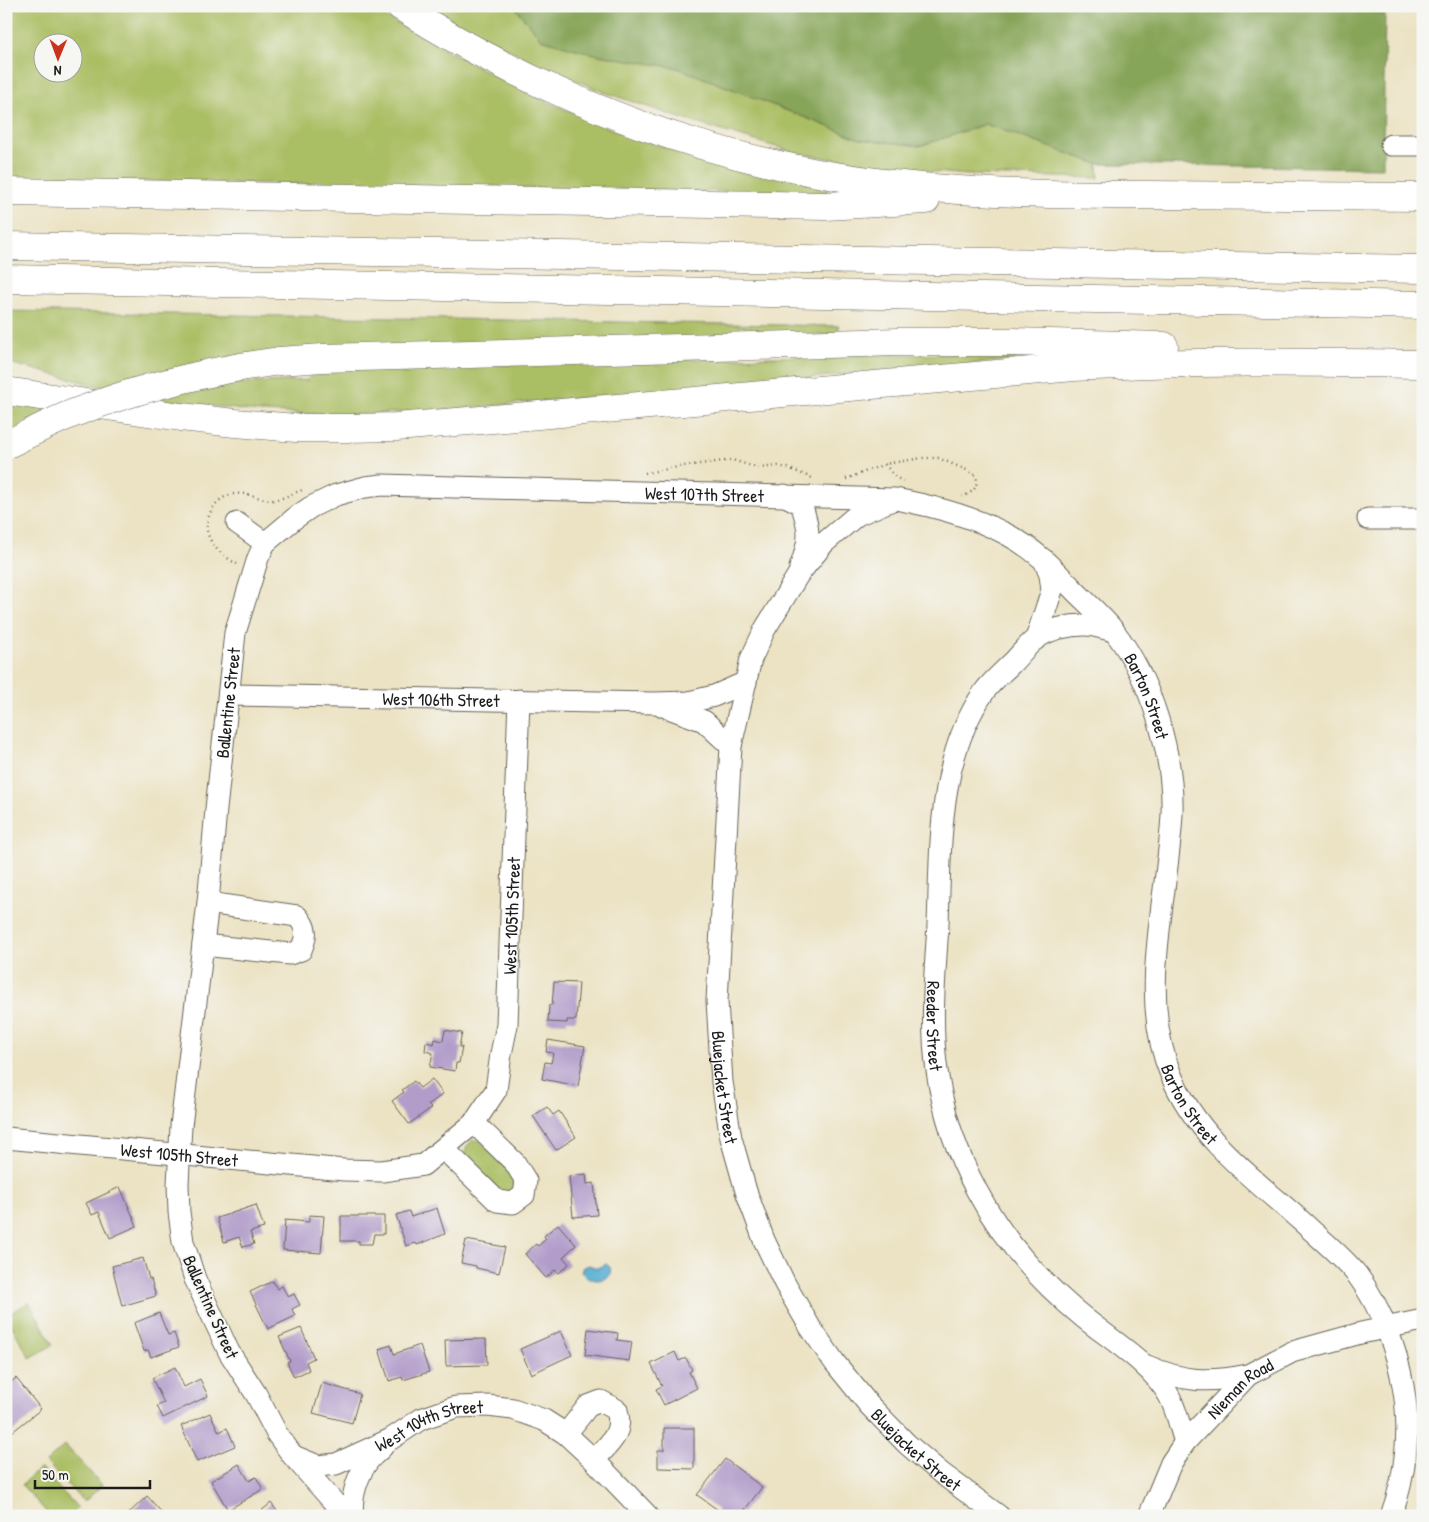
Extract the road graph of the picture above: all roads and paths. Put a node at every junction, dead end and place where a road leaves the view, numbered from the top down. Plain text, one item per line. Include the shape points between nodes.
1 (400, 6) edge
2 (1423, 145) edge
3 (1391, 146) dead end
4 (6, 192) edge
5 (1030, 194) junction
6 (1423, 197) edge
7 (6, 246) edge
8 (1423, 270) edge
9 (6, 279) edge
10 (1423, 305) edge
11 (1339, 363) junction
12 (1423, 364) edge
13 (6, 372) edge
14 (6, 391) edge
15 (123, 407) junction
16 (6, 445) edge
17 (899, 490) junction
18 (784, 495) junction
19 (959, 496) dead end
20 (1368, 518) dead end
21 (1423, 519) edge
22 (237, 523) dead end
23 (265, 543) junction
24 (1042, 556) junction
25 (798, 575) junction
26 (1114, 631) junction
27 (1036, 638) junction
28 (746, 682) junction
29 (229, 694) junction
30 (519, 700) junction
31 (654, 703) junction
32 (731, 746) junction
33 (208, 903) junction
34 (203, 945) junction
35 (474, 1123) junction
36 (6, 1138) edge
37 (444, 1149) junction
38 (179, 1153) junction
39 (1423, 1320) edge
40 (1386, 1328) junction
41 (1144, 1365) junction
42 (1248, 1375) junction
43 (566, 1434) junction
44 (391, 1439) junction
45 (1184, 1442) junction
46 (293, 1456) junction
47 (594, 1460) junction
48 (346, 1516) edge
49 (353, 1516) edge
50 (648, 1516) edge
51 (999, 1516) edge
52 (1149, 1516) edge
53 (1391, 1516) edge

1 - 5 highway via 493,60 605,112 675,137 742,156 840,176 935,189
2 - 3 street
4 - 5 highway via 826,206
5 - 6 highway
7 - 8 highway
9 - 10 highway
11 - 12 highway
11 - 15 highway via 1155,363 1074,367 386,427 296,428 190,418
11 - 16 highway, bridge via 1284,349 1013,342 899,342 323,358 240,367 184,378 81,410
13 - 15 highway
14 - 15 highway
17 - 18 street, West 107th Street
17 - 19 path via 895,477 885,464 938,458 976,476 975,488
17 - 24 street, West 107th Street via 977,520
17 - 25 street, Bluejacket Street via 857,515 824,543
18 - 23 street, West 107th Street via 382,485 336,495 294,518
18 - 25 street, Bluejacket Street via 801,504 808,524 807,548
20 - 21 street
22 - 23 street
23 - 29 street, Ballentine Street via 235,633
24 - 26 street, West 107th Street
24 - 27 street, Reeder Street via 1052,590
25 - 28 street, Bluejacket Street via 765,629 751,659
26 - 27 street, Reeder Street via 1086,625 1050,630
26 - 40 street, Barton Street via 1141,675 1153,703 1171,780 1171,822 1155,974 1155,1010 1160,1044 1171,1076 1186,1105 1221,1150 1318,1236 1358,1277
27 - 41 street, Reeder Street via 985,690 968,719 946,788 934,1003 937,1072 957,1147 976,1190 998,1226 1022,1259 1059,1297
28 - 31 street, West 106th Street via 714,696 689,702
28 - 32 street, Bluejacket Street
29 - 30 street, West 106th Street
29 - 33 street, Ballentine Street
30 - 31 street, West 106th Street
30 - 35 street, West 105th Street via 507,1025 496,1090
31 - 32 street, West 106th Street via 704,721
32 - 51 street, Bluejacket Street via 718,1034 722,1082 746,1191 764,1240 786,1284 835,1363 907,1444
33 - 34 street, Ballentine Street
33 - 34 street via 297,916 304,924 306,937 301,950 290,954
34 - 38 street, Ballentine Street
35 - 37 street, West 105th Street
35 - 37 street via 515,1163 526,1181 524,1195 513,1203 497,1201
36 - 38 street, West 105th Street
37 - 38 street, West 105th Street via 423,1165 382,1172
38 - 46 street, Ballentine Street via 178,1212 183,1242 196,1279 229,1352
39 - 40 street
40 - 42 street, Nieman Road via 1292,1352
40 - 53 street, Barton Street via 1400,1369 1406,1402 1407,1440 1402,1476
41 - 42 street, Reeder Street via 1170,1376 1191,1380 1226,1380
41 - 45 street, Reeder Street via 1169,1395
42 - 45 street, Nieman Road
43 - 44 street, West 104th Street via 544,1420 512,1409 488,1406 456,1407 421,1419
43 - 47 street, West 104th Street
43 - 47 street via 588,1406 601,1401 617,1410 620,1419 618,1432
44 - 46 street, West 104th Street via 336,1464 318,1466
44 - 49 street via 368,1461 357,1484
45 - 52 street, Nieman Road via 1171,1463
46 - 48 street, Ballentine Street
47 - 50 street, West 104th Street

